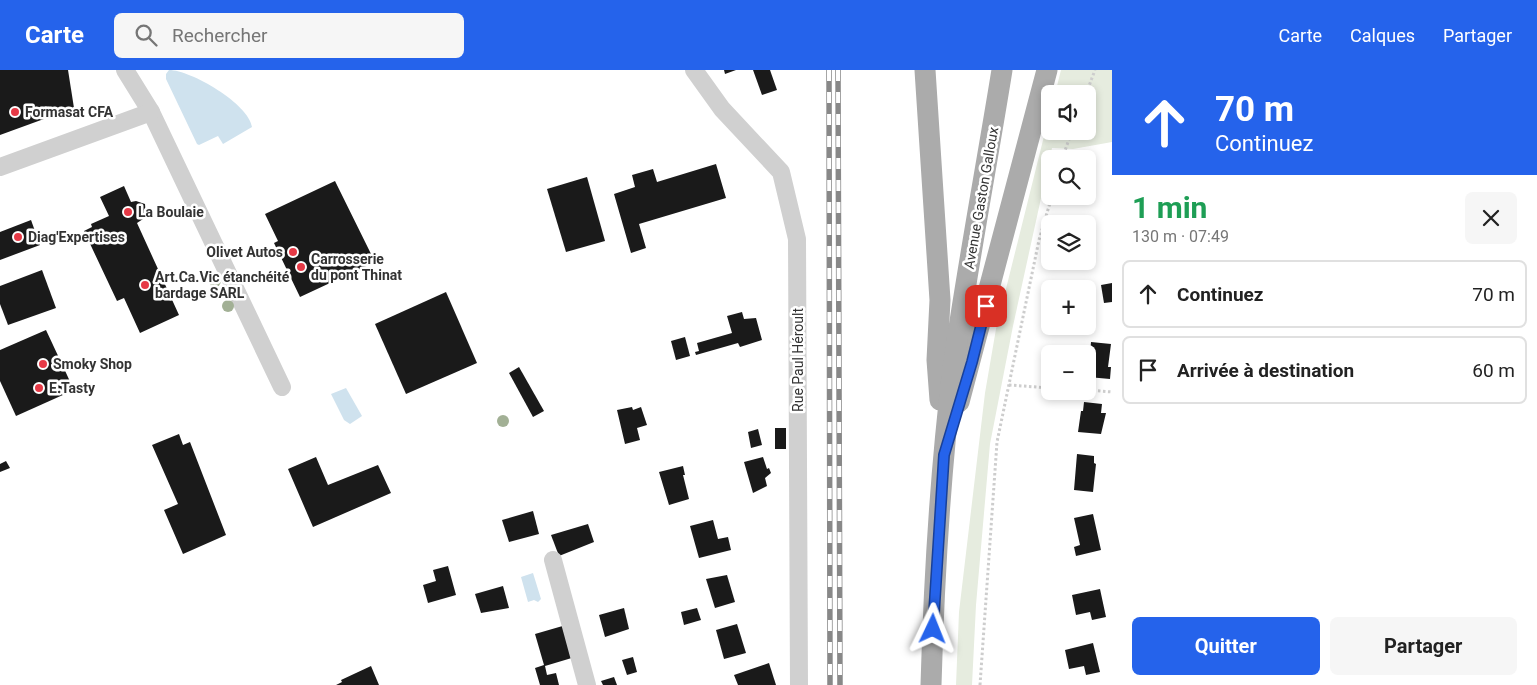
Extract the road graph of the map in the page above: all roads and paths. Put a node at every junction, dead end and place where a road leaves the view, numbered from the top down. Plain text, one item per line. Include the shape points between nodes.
1 (125, 70) edge
2 (694, 70) edge
3 (925, 70) edge
4 (1002, 70) edge
5 (1047, 70) edge
6 (1095, 70) edge
7 (1089, 85) edge
8 (151, 112) junction
9 (0, 167) edge
10 (1050, 205) edge
11 (1009, 385) junction
12 (282, 387) dead end
13 (1041, 387) edge
14 (1096, 391) edge
15 (1112, 392) edge
16 (944, 455) junction
17 (587, 685) edge
18 (596, 685) edge
19 (799, 685) edge
20 (931, 685) edge
21 (980, 685) edge

1 - 8 street
2 - 19 street, Rue Paul Héroult via 722,109 781,172 797,239
3 - 16 main road via 940,300 938,360
4 - 16 main road, Avenue Gaston Galloux via 955,358
5 - 16 main road via 972,362
6 - 7 path
8 - 9 street
8 - 12 street
10 - 11 path
11 - 13 path
11 - 21 path via 997,442
14 - 15 path
16 - 20 main road, Avenue Gaston Galloux via 937,533
17 - 18 street via 559,563

